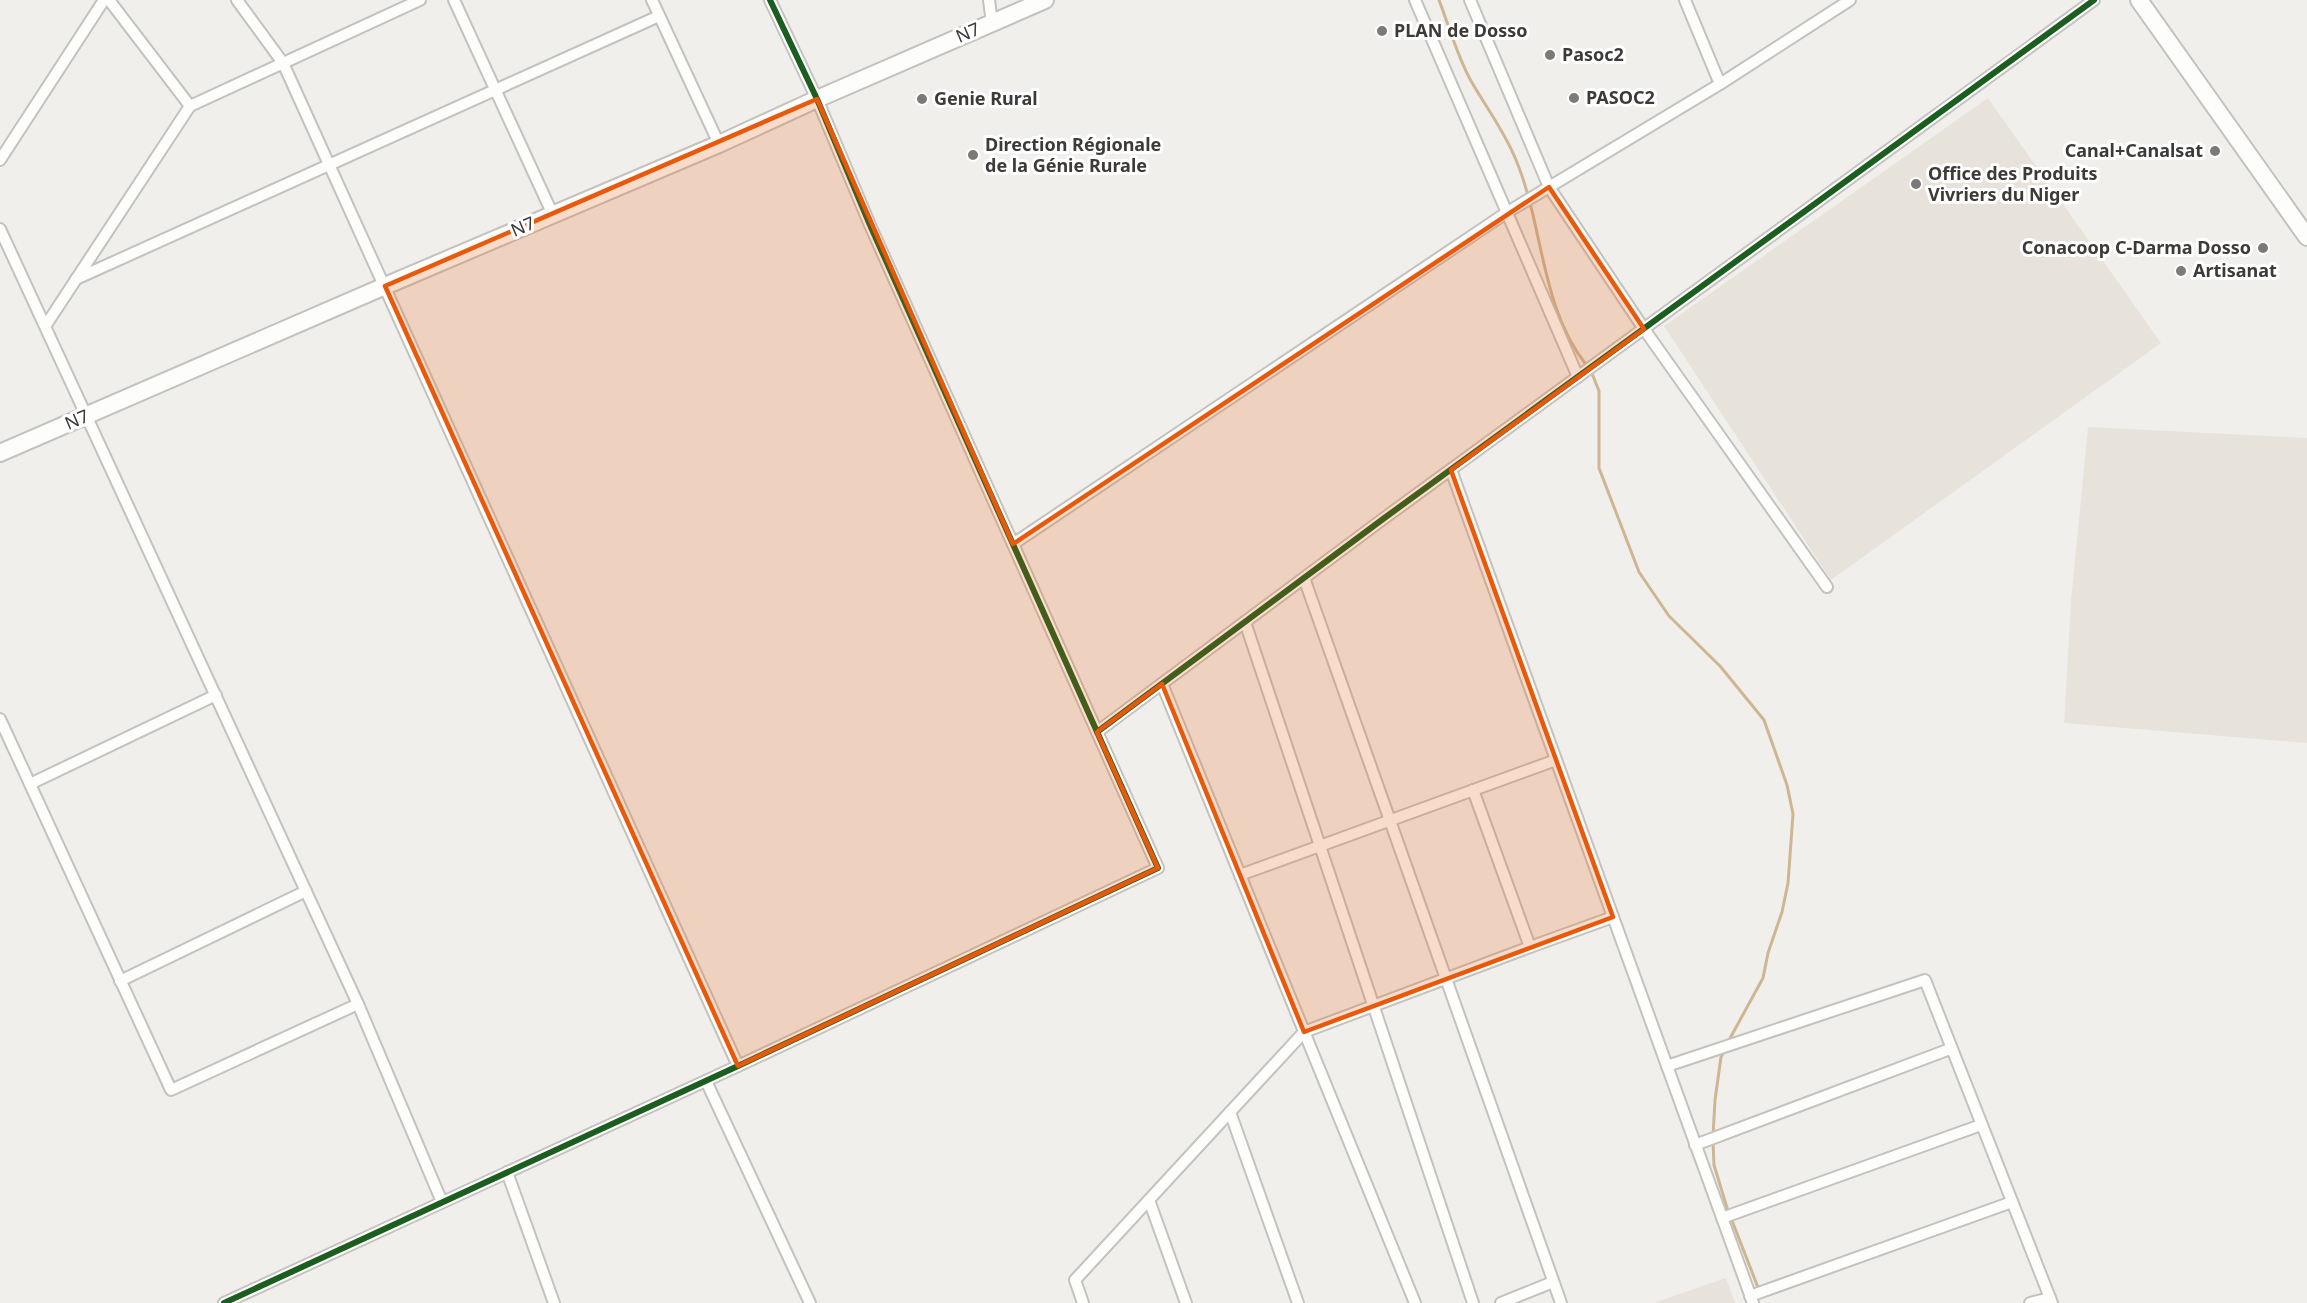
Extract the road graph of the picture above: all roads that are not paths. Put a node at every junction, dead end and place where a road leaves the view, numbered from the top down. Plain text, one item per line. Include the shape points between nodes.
1 (104, 0) edge
2 (109, 0) edge
3 (237, 0) edge
4 (420, 0) edge
5 (454, 0) edge
6 (652, 0) edge
7 (770, 0) edge
8 (989, 0) edge
9 (1045, 0) edge
10 (1415, 0) edge
11 (1470, 0) edge
12 (1685, 0) edge
13 (1850, 0) edge
14 (2094, 0) edge
15 (2139, 0) edge
16 (1838, 3) edge
17 (659, 16) junction
18 (992, 23) junction
19 (283, 63) junction
20 (1720, 84) junction
21 (496, 90) junction
22 (817, 99) junction
23 (190, 106) junction
24 (719, 144) junction
25 (0, 160) edge
26 (330, 165) junction
27 (1549, 187) junction
28 (1506, 213) junction
29 (553, 215) junction
30 (0, 229) edge
31 (2307, 237) edge
32 (76, 279) junction
33 (385, 286) junction
34 (46, 325) junction
35 (1644, 329) junction
36 (1578, 377) junction
37 (88, 416) junction
38 (0, 453) edge
39 (1451, 470) junction
40 (1013, 544) junction
41 (1304, 578) junction
42 (1827, 587) dead end
43 (1245, 622) junction
44 (1162, 684) junction
45 (216, 695) junction
46 (0, 719) edge
47 (1097, 732) junction
48 (1556, 760) junction
49 (30, 784) junction
50 (1473, 790) junction
51 (1390, 820) junction
52 (1320, 846) junction
53 (1239, 875) junction
54 (306, 891) junction
55 (1613, 917) junction
56 (1530, 946) junction
57 (1446, 978) junction
58 (120, 981) junction
59 (358, 1004) junction
60 (1373, 1006) junction
61 (1304, 1032) junction
62 (1950, 1049) junction
63 (738, 1066) junction
64 (1667, 1066) junction
65 (706, 1081) junction
66 (1230, 1112) junction
67 (1981, 1125) junction
68 (1695, 1145) junction
69 (507, 1172) junction
70 (1149, 1200) junction
71 (442, 1202) junction
72 (2012, 1202) junction
73 (1722, 1218) junction
74 (1553, 1282) junction
75 (1752, 1299) edge
76 (2051, 1300) edge
77 (224, 1303) edge
78 (554, 1303) edge
79 (810, 1303) edge
80 (1083, 1303) edge
81 (1186, 1303) edge
82 (1298, 1303) edge
83 (1415, 1303) edge
84 (1473, 1303) edge
85 (1501, 1303) edge
86 (1561, 1303) edge
87 (2030, 1303) edge

1 - 25 street
2 - 23 street
3 - 19 street
4 - 19 street
5 - 21 street
6 - 17 street
7 - 22 street
8 - 18 street
9 - 18 main road, N7
10 - 28 street
11 - 27 street
12 - 20 street
13 - 16 street
14 - 35 street
15 - 31 main road
16 - 20 street
17 - 21 street
17 - 24 street
18 - 22 main road, N7
19 - 23 street
19 - 26 street
20 - 27 street
21 - 26 street
21 - 29 street
22 - 24 main road, N7
22 - 40 street
23 - 32 street
24 - 29 main road, N7
26 - 32 street
26 - 33 street
27 - 28 street
27 - 35 street
28 - 36 street
28 - 40 street
29 - 33 main road, N7
30 - 34 street
32 - 34 street
33 - 37 main road, N7
33 - 63 street
34 - 37 street
35 - 36 street
35 - 42 street
36 - 39 street
37 - 38 main road, N7
37 - 45 street
39 - 41 street
39 - 48 street
40 - 47 street
41 - 43 street
41 - 51 street
43 - 44 street
43 - 52 street
44 - 47 street
44 - 53 street
45 - 49 street
45 - 54 street
46 - 49 street
47 - 63 street via 1158,868
48 - 50 street
48 - 55 street
49 - 58 street
50 - 51 street
50 - 56 street
51 - 52 street
51 - 57 street
52 - 53 street
52 - 60 street
53 - 61 street
54 - 58 street
54 - 59 street
55 - 56 street
55 - 64 street
56 - 57 street
57 - 60 street
57 - 74 street
58 - 59 street via 171,1090
59 - 71 street
60 - 61 street
60 - 84 street
61 - 66 street
61 - 83 street
62 - 64 street via 1924,980
62 - 67 street
62 - 68 street
63 - 65 street
64 - 68 street
65 - 69 street
65 - 79 street
66 - 70 street
66 - 82 street
67 - 72 street
67 - 73 street
68 - 73 street
69 - 71 street
69 - 78 street
70 - 80 street via 1075,1280
70 - 81 street
71 - 77 street
72 - 75 street
72 - 76 street
73 - 75 street
74 - 85 street
74 - 86 street
76 - 87 street

